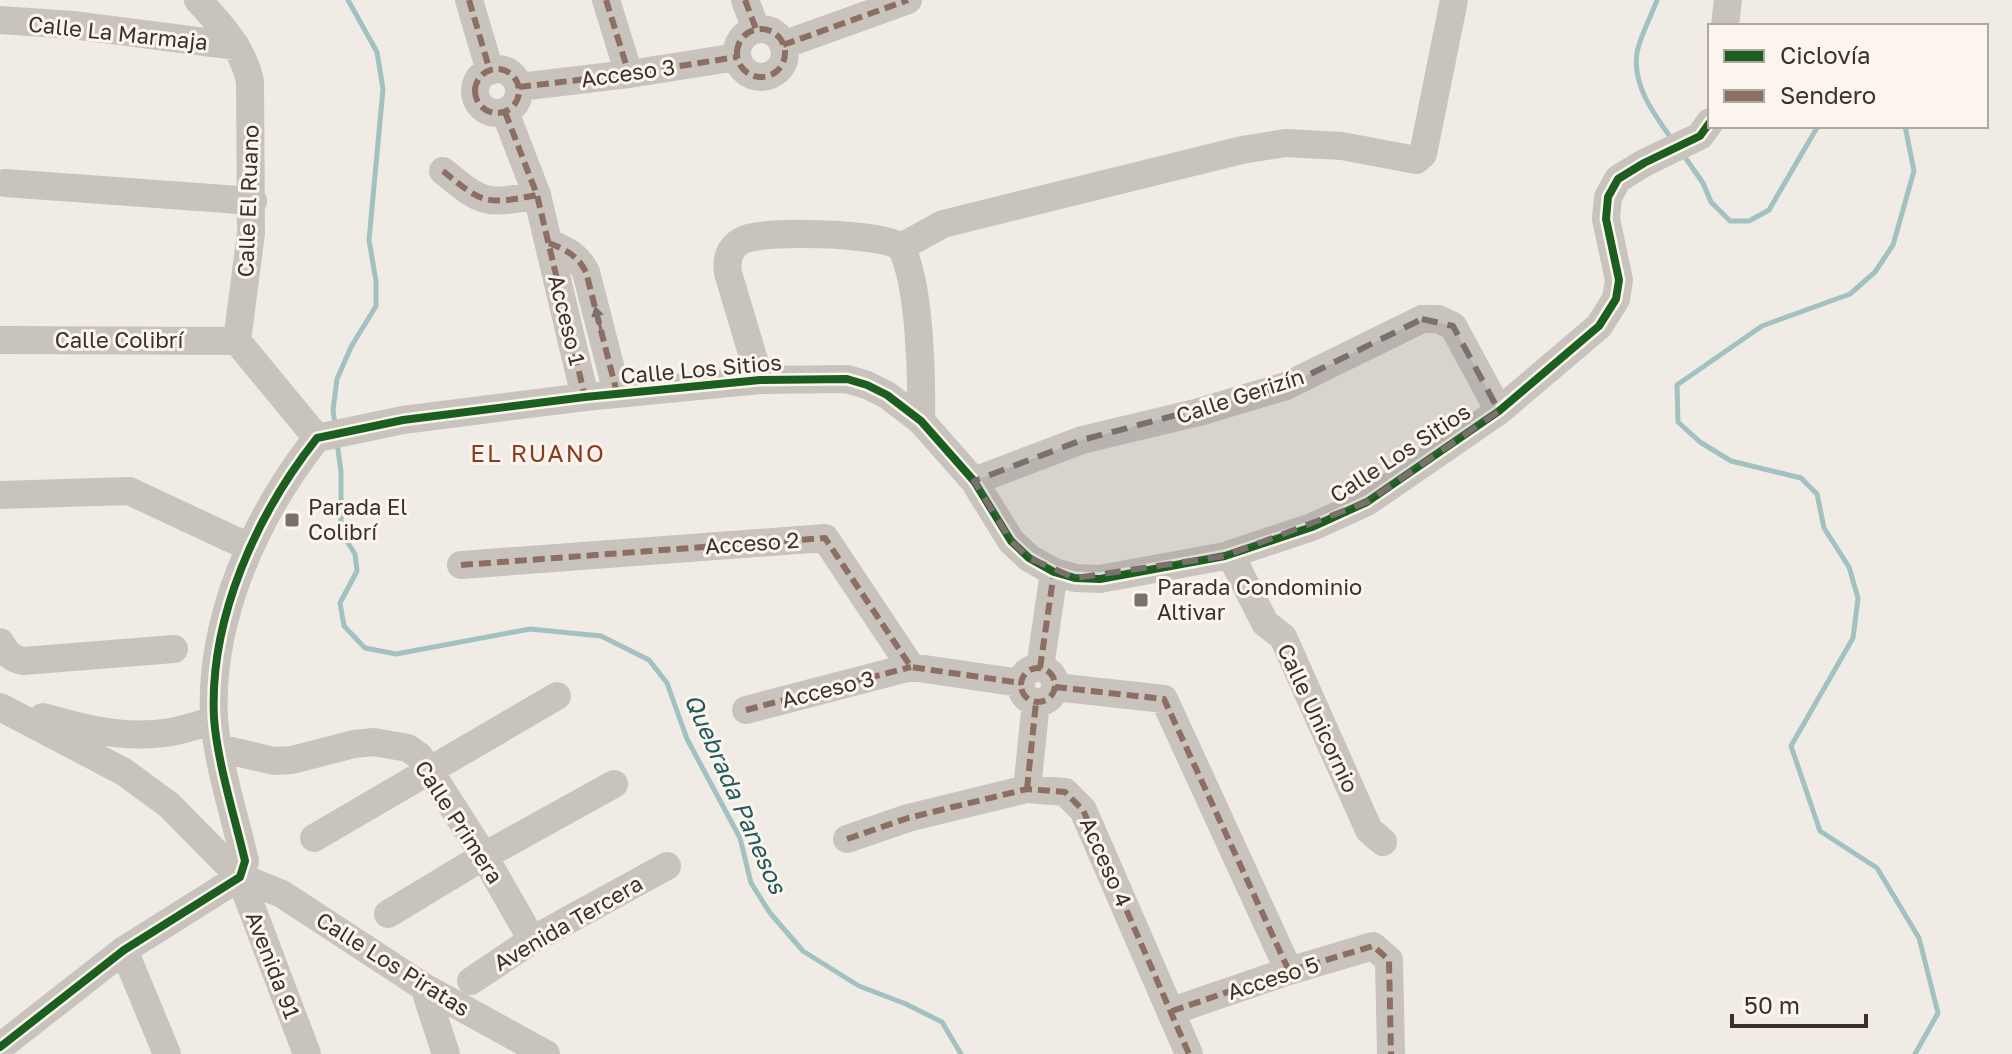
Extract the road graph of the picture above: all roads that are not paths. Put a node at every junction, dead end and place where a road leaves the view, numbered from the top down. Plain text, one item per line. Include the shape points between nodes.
1 (198, 0) edge
2 (469, 0) edge
3 (606, 0) edge
4 (745, 0) edge
5 (1454, 0) edge
6 (1728, 0) edge
7 (892, 2) edge
8 (0, 20) edge
9 (1725, 24) edge
10 (756, 29) junction
11 (783, 45) junction
12 (236, 46) junction
13 (737, 57) junction
14 (490, 71) junction
15 (629, 74) junction
16 (512, 100) junction
17 (1705, 129) edge
18 (443, 171) dead end
19 (5, 183) dead end
20 (537, 195) junction
21 (253, 201) junction
22 (549, 243) junction
23 (901, 247) junction
24 (0, 340) edge
25 (237, 341) junction
26 (760, 380) junction
27 (617, 393) junction
28 (585, 397) junction
29 (1499, 411) junction
30 (921, 421) junction
31 (317, 438) junction
32 (974, 481) junction
33 (0, 495) edge
34 (249, 547) junction
35 (1230, 554) junction
36 (461, 565) dead end
37 (1054, 572) junction
38 (174, 649) dead end
39 (8, 651) edge
40 (911, 667) junction
41 (1038, 685) junction
42 (557, 696) dead end
43 (0, 706) edge
44 (746, 710) dead end
45 (217, 734) junction
46 (429, 770) junction
47 (614, 784) dead end
48 (1027, 789) junction
49 (314, 838) dead end
50 (847, 839) dead end
51 (1383, 842) dead end
52 (484, 856) junction
53 (667, 866) dead end
54 (240, 877) junction
55 (388, 914) dead end
56 (532, 940) junction
57 (124, 950) junction
58 (1289, 971) junction
59 (471, 981) dead end
60 (424, 987) junction
61 (1172, 1011) junction
62 (17, 1044) edge
63 (167, 1054) edge
64 (307, 1054) edge
65 (446, 1054) edge
66 (546, 1054) edge
67 (1189, 1054) edge
68 (1391, 1054) edge

1 - 12 street, Calle El Ruano
2 - 14 street
3 - 15 street
4 - 10 street
5 - 23 street via 1423,154 1416,160 1342,146 1285,143 1242,150 943,224
6 - 9 street
7 - 11 street
8 - 12 street, Calle La Marmaja
10 - 11 street via 775,34
10 - 13 street via 743,37
11 - 13 street via 780,68 767,76 751,75
12 - 21 street, Calle El Ruano via 250,81
13 - 15 street, Acceso 3
14 - 16 street via 511,74
14 - 16 street via 478,81 476,96 484,109 490,112
15 - 16 street, Acceso 3
16 - 20 street, Acceso 1
17 - 29 street, Calle Los Sitios via 1618,179 1608,197 1606,219 1619,280 1616,299 1599,326
18 - 20 street via 470,193 493,202
19 - 21 street
20 - 22 street, Acceso 1
21 - 25 street, Calle El Ruano
27 -> 22 street, Acceso 1 via 586,272 580,261
22 - 28 street, Acceso 1
23 - 26 street via 880,239 840,236 763,234 738,242 726,263
23 - 30 street via 911,278
24 - 25 street, Calle Colibrí
25 - 31 street
26 - 27 street, Calle Los Sitios
26 - 30 street, Calle Los Sitios via 847,379 887,395
27 - 28 street, Calle Los Sitios
28 - 31 street, Calle Los Sitios via 403,420
29 - 32 street, Calle Gerizín via 1453,326 1422,319 1286,386 1082,440
29 - 35 street, Calle Los Sitios via 1367,502
30 - 32 street, Calle Los Sitios
31 - 34 street via 276,495
32 - 37 street, Calle Los Sitios via 1011,541
33 - 34 street via 129,491
34 - 45 street via 215,673
35 - 37 street, Calle Los Sitios via 1100,579
35 - 51 street, Calle Unicornio via 1265,623 1283,637 1369,830
36 - 40 street, Acceso 2 via 825,538
37 - 41 street
38 - 39 street
40 - 41 street
40 - 44 street, Acceso 3
41 - 48 street
41 - 58 street via 1164,699
42 - 46 street
43 - 45 street via 96,731
43 - 54 street via 124,772 169,805
45 - 46 street, Calle Primera via 274,761 354,744 391,743 408,748
45 - 54 street via 245,861
46 - 49 street
46 - 52 street, Calle Primera
47 - 52 street
48 - 50 street, Acceso 4
48 - 61 street, Acceso 4 via 1065,792 1083,810
52 - 55 street
52 - 56 street, Calle Primera
53 - 56 street, Avenida Tercera
54 - 57 street
54 - 60 street, Calle Los Piratas via 282,894
54 - 64 street, Avenida 91
56 - 59 street, Avenida Tercera
57 - 62 street
57 - 63 street
58 - 61 street, Acceso 5
58 - 68 street, Acceso 5 via 1373,946 1389,960
60 - 65 street
60 - 66 street, Calle Los Piratas
61 - 67 street, Acceso 4

